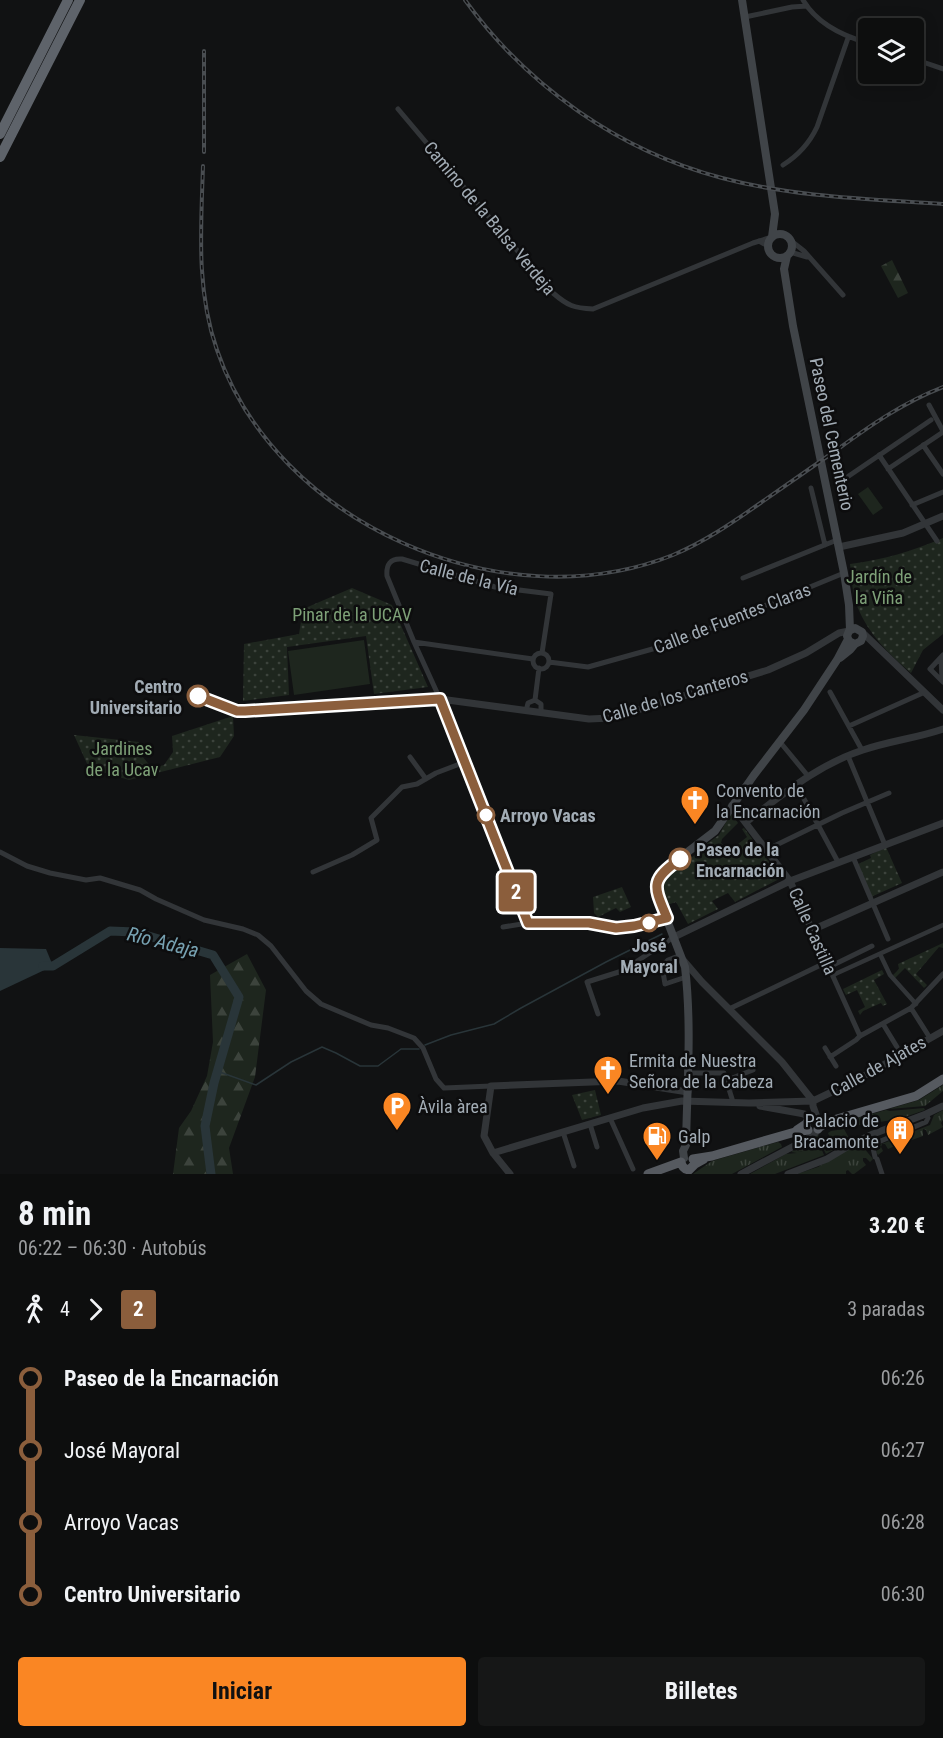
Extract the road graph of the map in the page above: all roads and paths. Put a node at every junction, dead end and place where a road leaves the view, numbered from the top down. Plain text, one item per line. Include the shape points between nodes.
1 (68, 0) edge
2 (80, 0) edge
3 (742, 0) edge
4 (805, 3) edge
5 (745, 16) junction
6 (848, 38) junction
7 (858, 40) edge
8 (924, 62) edge
9 (943, 69) edge
10 (398, 109) dead end
11 (0, 134) edge
12 (0, 157) edge
13 (783, 165) dead end
14 (775, 214) junction
15 (788, 238) junction
16 (768, 240) junction
17 (788, 254) junction
18 (809, 257) junction
19 (777, 258) junction
20 (784, 269) junction
21 (843, 295) dead end
22 (929, 405) dead end
23 (931, 420) dead end
24 (943, 431) edge
25 (924, 445) junction
26 (879, 455) junction
27 (888, 469) junction
28 (943, 474) edge
29 (837, 483) dead end
30 (811, 488) dead end
31 (943, 492) edge
32 (912, 505) junction
33 (943, 516) edge
34 (925, 524) junction
35 (937, 541) dead end
36 (838, 544) junction
37 (825, 545) junction
38 (844, 573) junction
39 (743, 578) dead end
40 (854, 636) junction
41 (414, 642) junction
42 (542, 653) junction
43 (942, 657) edge
44 (533, 659) junction
45 (549, 662) junction
46 (539, 668) junction
47 (943, 682) edge
48 (830, 692) dead end
49 (925, 692) junction
50 (440, 699) junction
51 (535, 700) junction
52 (943, 710) edge
53 (526, 711) junction
54 (541, 713) junction
55 (849, 726) junction
56 (943, 729) edge
57 (780, 742) junction
58 (862, 750) junction
59 (848, 756) junction
60 (410, 757) dead end
61 (465, 762) junction
62 (808, 776) junction
63 (426, 779) junction
64 (796, 784) junction
65 (889, 793) dead end
66 (868, 802) junction
67 (732, 804) junction
68 (746, 822) junction
69 (943, 823) edge
70 (817, 825) junction
71 (885, 844) junction
72 (766, 850) junction
73 (0, 852) edge
74 (853, 857) junction
75 (838, 862) junction
76 (313, 872) dead end
77 (943, 872) edge
78 (790, 881) junction
79 (872, 903) junction
80 (528, 923) junction
81 (943, 925) edge
82 (503, 927) dead end
83 (670, 927) junction
84 (812, 930) junction
85 (888, 939) dead end
86 (872, 946) dead end
87 (880, 954) junction
88 (682, 957) junction
89 (828, 964) junction
90 (943, 974) edge
91 (832, 975) junction
92 (686, 977) junction
93 (913, 1006) junction
94 (729, 1010) junction
95 (598, 1014) dead end
96 (883, 1024) junction
97 (943, 1031) edge
98 (860, 1036) junction
99 (930, 1038) junction
100 (897, 1047) dead end
101 (825, 1048) dead end
102 (830, 1057) junction
103 (836, 1066) dead end
104 (753, 1070) dead end
105 (689, 1073) junction
106 (943, 1079) edge
107 (727, 1080) junction
108 (491, 1086) junction
109 (758, 1086) dead end
110 (729, 1088) junction
111 (687, 1097) junction
112 (813, 1101) junction
113 (733, 1102) junction
114 (749, 1103) junction
115 (943, 1107) edge
116 (926, 1114) junction
117 (610, 1118) junction
118 (590, 1124) junction
119 (813, 1124) junction
120 (563, 1132) junction
121 (778, 1136) junction
122 (597, 1147) dead end
123 (787, 1150) junction
124 (493, 1153) junction
125 (688, 1162) junction
126 (574, 1166) dead end
127 (633, 1169) dead end
128 (510, 1174) edge
129 (648, 1174) edge
130 (741, 1174) edge
131 (788, 1174) edge
132 (882, 1174) edge

1 - 11 highway
2 - 12 highway
3 - 5 main road
4 - 5 street
4 - 6 street via 823,22
5 - 14 main road
6 - 7 street
6 - 13 street via 812,137
8 - 9 street
10 - 16 street, Camino de la Balsa Verdeja via 553,293 576,308 593,309
14 - 15 main road
14 - 16 main road
15 - 16 main road via 779,234
15 - 17 main road
15 - 18 street
16 - 19 main road via 770,254
17 - 18 street
17 - 19 main road
17 - 20 main road, Paseo del Cementerio
18 - 21 street
19 - 20 main road, Paseo del Cementerio
20 - 36 main road, Paseo del Cementerio
22 - 24 street
23 - 26 street
24 - 25 street
25 - 27 street
25 - 28 street
26 - 27 street
26 - 29 street
27 - 32 street
30 - 37 street
31 - 32 street
32 - 34 street
33 - 34 street
34 - 35 street
34 - 36 street
36 - 37 street
36 - 38 main road, Paseo del Cementerio
37 - 39 street
38 - 40 main road, Paseo del Cementerio
38 - 45 street, Calle de Fuentes Claras via 674,643 588,668
40 - 49 street via 875,644
40 - 54 street, Calle de los Canteros via 839,633 768,670 611,718 589,720
40 - 57 main road
41 - 42 street, Calle de la Vía via 387,576 386,568 395,558 495,587 550,594
41 - 44 street
41 - 50 street
42 - 44 street
42 - 45 street
43 - 47 street
43 - 47 street via 930,669
44 - 46 street
45 - 46 street
46 - 51 street
48 - 55 street
49 - 52 street
49 - 55 street
50 - 53 street, Calle de los Canteros
50 - 61 street
51 - 53 street via 528,703
51 - 54 street via 541,704
53 - 54 street, Calle de los Canteros
55 - 58 street
56 - 58 street
57 - 62 street
57 - 67 main road
58 - 59 street
59 - 62 street
59 - 66 street
60 - 63 street
61 - 63 street
61 - 80 street
62 - 64 street
63 - 76 street via 402,787 371,818 377,840
64 - 68 street
64 - 70 street
65 - 66 street
66 - 70 street
66 - 71 street
67 - 68 street, Calle Castilla
67 - 83 main road via 715,831 659,878 657,894
68 - 72 street, Calle Castilla
69 - 71 street
70 - 72 street
70 - 75 street
71 - 74 street
72 - 78 street, Calle Castilla
73 - 108 street via 50,873 87,880 100,878 140,890 204,920 258,935 321,1004 414,1038 444,1088
74 - 75 street
74 - 79 street
75 - 78 street
77 - 79 street
78 - 83 street
78 - 84 street, Calle Castilla
79 - 84 street
79 - 85 street
80 - 82 street
80 - 83 street
81 - 87 street
83 - 88 main road
83 - 95 street via 622,970 587,982
84 - 89 street, Calle Castilla
86 - 89 street
87 - 91 street
87 - 93 street
88 - 92 main road
88 - 92 street via 668,960 662,966 664,981 665,984
88 - 94 street
89 - 91 street, Calle Castilla
89 - 94 street
90 - 93 street
91 - 98 street, Calle Castilla
92 - 105 main road
93 - 96 street
93 - 99 street
94 - 112 street via 782,1062
96 - 98 street
96 - 100 street
97 - 99 street, Calle de Ajates
98 - 102 street
99 - 112 street, Calle de Ajates
101 - 102 street
102 - 103 street
104 - 107 street
105 - 107 street via 724,1073
105 - 111 main road
106 - 119 highway via 916,1096
107 - 110 street
108 - 111 street via 618,1081
108 - 124 street via 484,1136
109 - 110 street
110 - 113 street
111 - 113 street
111 - 117 street
111 - 125 main road
112 - 114 street
112 - 119 street
113 - 114 street
114 - 119 street via 804,1114
115 - 116 street
116 - 131 street
116 - 132 street via 927,1122 876,1143 873,1148
117 - 118 street
117 - 127 street
118 - 120 street
118 - 122 street
119 - 121 highway
119 - 123 street via 802,1142
120 - 124 street
120 - 126 street
121 - 123 street
121 - 125 highway
123 - 130 street
124 - 128 street
125 - 129 highway

